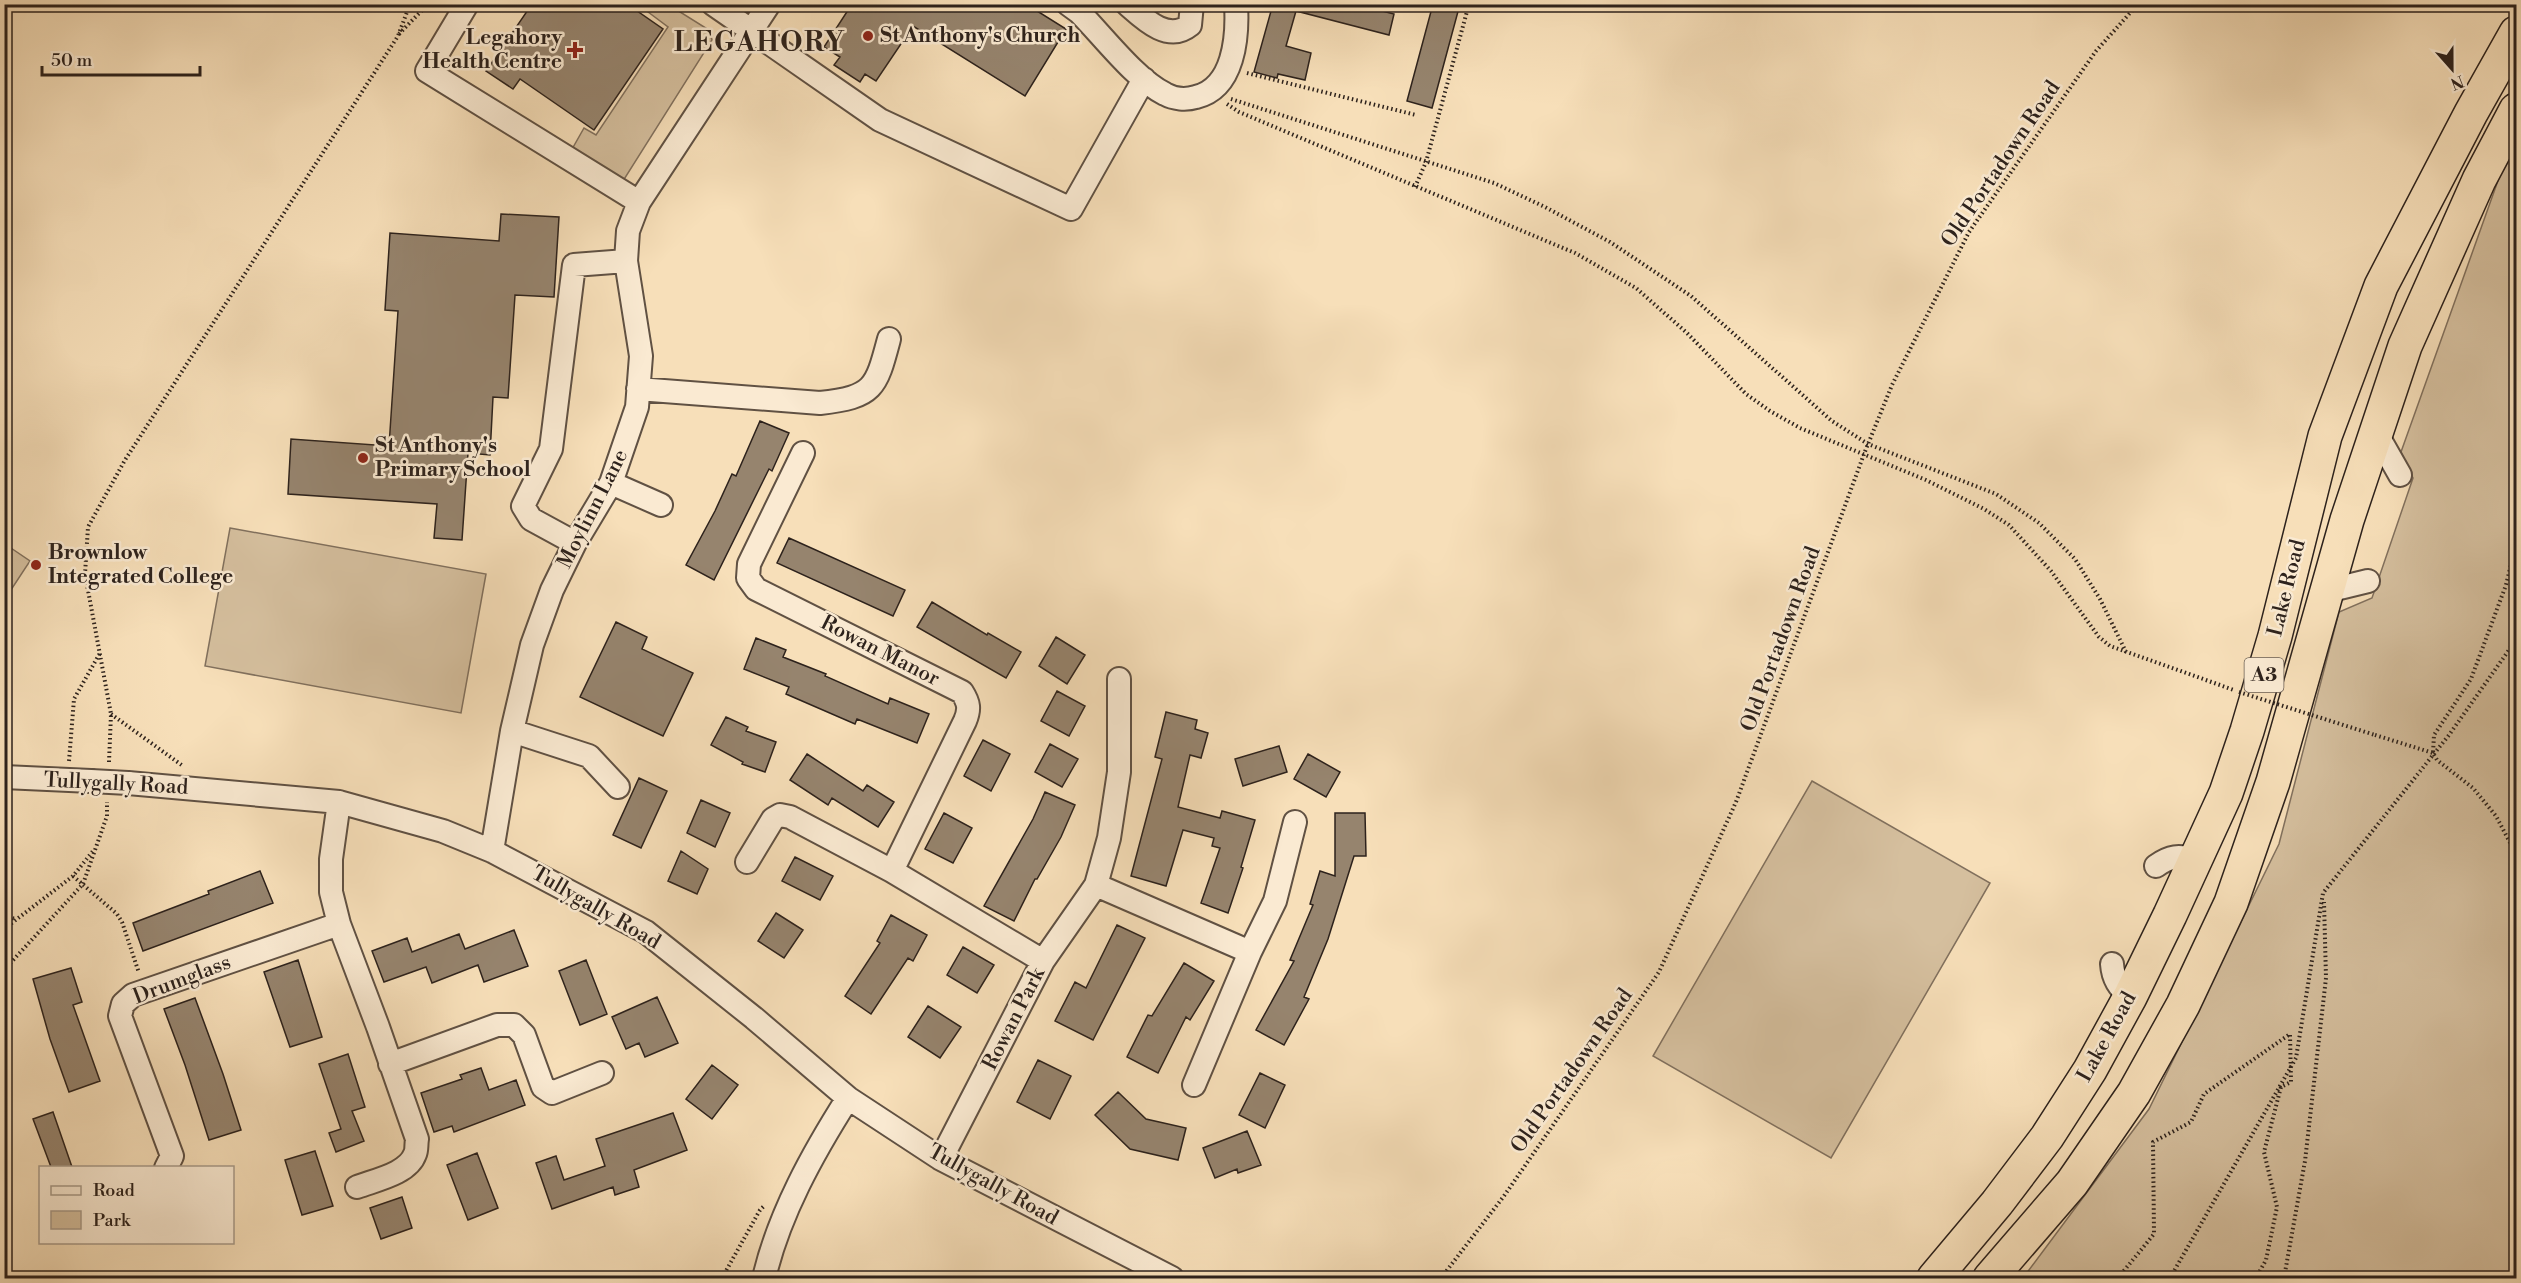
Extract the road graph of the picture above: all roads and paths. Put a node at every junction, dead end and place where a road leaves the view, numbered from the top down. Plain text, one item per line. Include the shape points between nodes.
1 (410, 4) edge
2 (428, 4) edge
3 (467, 4) edge
4 (713, 4) edge
5 (769, 4) edge
6 (1068, 4) edge
7 (1127, 4) edge
8 (1192, 4) edge
9 (1236, 4) edge
10 (1469, 4) edge
11 (2138, 4) edge
12 (753, 31) junction
13 (2517, 33) edge
14 (398, 36) junction
15 (1228, 69) junction
16 (1144, 79) junction
17 (1209, 92) junction
18 (2517, 110) edge
19 (1416, 115) dead end
20 (1426, 162) junction
21 (1415, 187) junction
22 (639, 202) junction
23 (626, 261) junction
24 (889, 339) dead end
25 (638, 389) junction
26 (2375, 431) junction
27 (1868, 444) junction
28 (803, 453) dead end
29 (1864, 454) junction
30 (2400, 475) dead end
31 (611, 483) junction
32 (661, 505) dead end
33 (575, 543) junction
34 (2517, 544) edge
35 (2368, 581) dead end
36 (2327, 591) junction
37 (2517, 640) edge
38 (100, 653) junction
39 (2127, 653) junction
40 (1119, 679) dead end
41 (111, 714) junction
42 (512, 731) junction
43 (2433, 753) junction
44 (186, 768) dead end
45 (4, 777) edge
46 (68, 780) junction
47 (102, 782) junction
48 (618, 787) dead end
49 (339, 802) junction
50 (1295, 822) dead end
51 (96, 848) junction
52 (492, 850) junction
53 (2517, 854) edge
54 (2195, 860) junction
55 (747, 862) dead end
56 (2156, 866) dead end
57 (892, 871) junction
58 (73, 876) junction
59 (83, 884) junction
60 (1096, 885) junction
61 (2323, 893) junction
62 (4, 915) edge
63 (15, 919) junction
64 (339, 924) junction
65 (4, 929) edge
66 (1250, 952) junction
67 (1043, 961) junction
68 (2112, 964) dead end
69 (4, 970) edge
70 (145, 991) junction
71 (2130, 997) junction
72 (390, 1064) junction
73 (2290, 1065) junction
74 (602, 1073) dead end
75 (1194, 1085) dead end
76 (848, 1098) junction
77 (941, 1159) junction
78 (167, 1166) edge
79 (357, 1186) dead end
80 (764, 1278) edge
81 (1172, 1278) edge
82 (1441, 1278) edge
83 (1934, 1278) edge
84 (1990, 1278) edge
85 (2118, 1278) edge
86 (2170, 1278) edge
87 (2256, 1278) edge
88 (2284, 1278) edge

1 - 14 path
2 - 14 path
3 - 22 street via 427,71
4 - 12 street
5 - 12 street, Moylinn Lane
6 - 16 street
7 - 8 street via 1158,29 1174,32 1190,25
9 - 15 street via 1235,38
10 - 20 path
11 - 27 path, Old Portadown Road via 2096,51 1969,232 1892,385
12 - 16 street via 879,120 1071,209
12 - 22 street, Moylinn Lane
13 - 54 highway, Lake Road / A3 via 2381,286 2325,436 2276,636 2247,731 2226,793
14 - 38 path via 125,460 88,527 85,574
15 - 17 street
15 - 19 path
16 - 17 street via 1178,98 1189,99
17 - 20 path
17 - 21 path via 1239,112
18 - 26 highway, Lake Road / A3 via 2479,180 2415,324
20 - 21 path
20 - 27 path via 1494,183 1610,242 1691,296 1799,394
21 - 29 path via 1575,253 1636,288 1746,394 1800,428
22 - 23 street, Moylinn Lane via 628,231
23 - 25 street, Moylinn Lane via 641,356
23 - 33 street via 574,265 551,449 524,506 531,519
24 - 25 street via 878,379 847,400 820,403
25 - 31 street, Moylinn Lane via 637,407
26 - 30 street
26 - 36 highway, Lake Road / A3
27 - 29 path, Old Portadown Road
27 - 39 path via 1996,494 2039,523 2075,559
28 - 57 street, Rowan Manor via 749,564 748,578 756,589 962,693 968,701 965,721
29 - 39 path via 1926,480 2009,525 2051,571 2099,637
29 - 82 path, Old Portadown Road via 1736,802 1659,972 1504,1196
31 - 32 street
31 - 33 street, Moylinn Lane
33 - 42 street, Moylinn Lane via 532,645
34 - 43 path via 2475,669 2434,735
35 - 36 street
36 - 84 highway, Lake Road / A3 via 2273,782 2235,892 2183,1005 2134,1093 2072,1183
37 - 43 path
38 - 41 path
38 - 46 path via 74,699
39 - 43 path, bridge
40 - 60 street, Rowan Park via 1119,772 1109,838
41 - 44 path
41 - 47 path
42 - 48 street via 589,756
42 - 52 street, Moylinn Lane
43 - 53 path via 2473,788 2496,816
43 - 61 path
45 - 46 street, Tullygally Road
46 - 47 street, Tullygally Road
47 - 49 street, Tullygally Road, bridge
47 - 51 path via 107,816
49 - 52 street, Tullygally Road via 443,831
49 - 64 street via 331,858 331,892
50 - 66 street via 1275,902
51 - 58 path
51 - 59 path
52 - 76 street, Tullygally Road via 645,932
54 - 56 street via 2182,855
54 - 71 highway, Lake Road / A3
55 - 57 street via 772,819 780,815
57 - 67 street
58 - 59 path
58 - 63 path
59 - 69 path
59 - 70 path via 122,922
60 - 66 street
60 - 67 street, Rowan Park
61 - 73 path via 2296,1058
61 - 88 path via 2326,978 2305,1161
62 - 63 path
63 - 65 path
64 - 70 street, Drumglass
64 - 72 street
66 - 75 street
67 - 77 street, Rowan Park
68 - 71 street via 2120,989
70 - 78 street, Drumglass via 123,1004 120,1016 172,1156
71 - 83 highway, Lake Road / A3 via 2047,1137
72 - 74 street via 497,1025 514,1025 524,1035 543,1087 552,1093
72 - 79 street via 417,1139 415,1155 396,1173
73 - 85 path via 2290,1034 2204,1094 2191,1122 2153,1142 2154,1234
73 - 86 path
73 - 87 path via 2291,1082 2281,1087 2264,1152 2277,1208 2266,1260
76 - 77 street, Tullygally Road
76 - 80 street via 818,1146 771,1249
77 - 81 street, Tullygally Road

